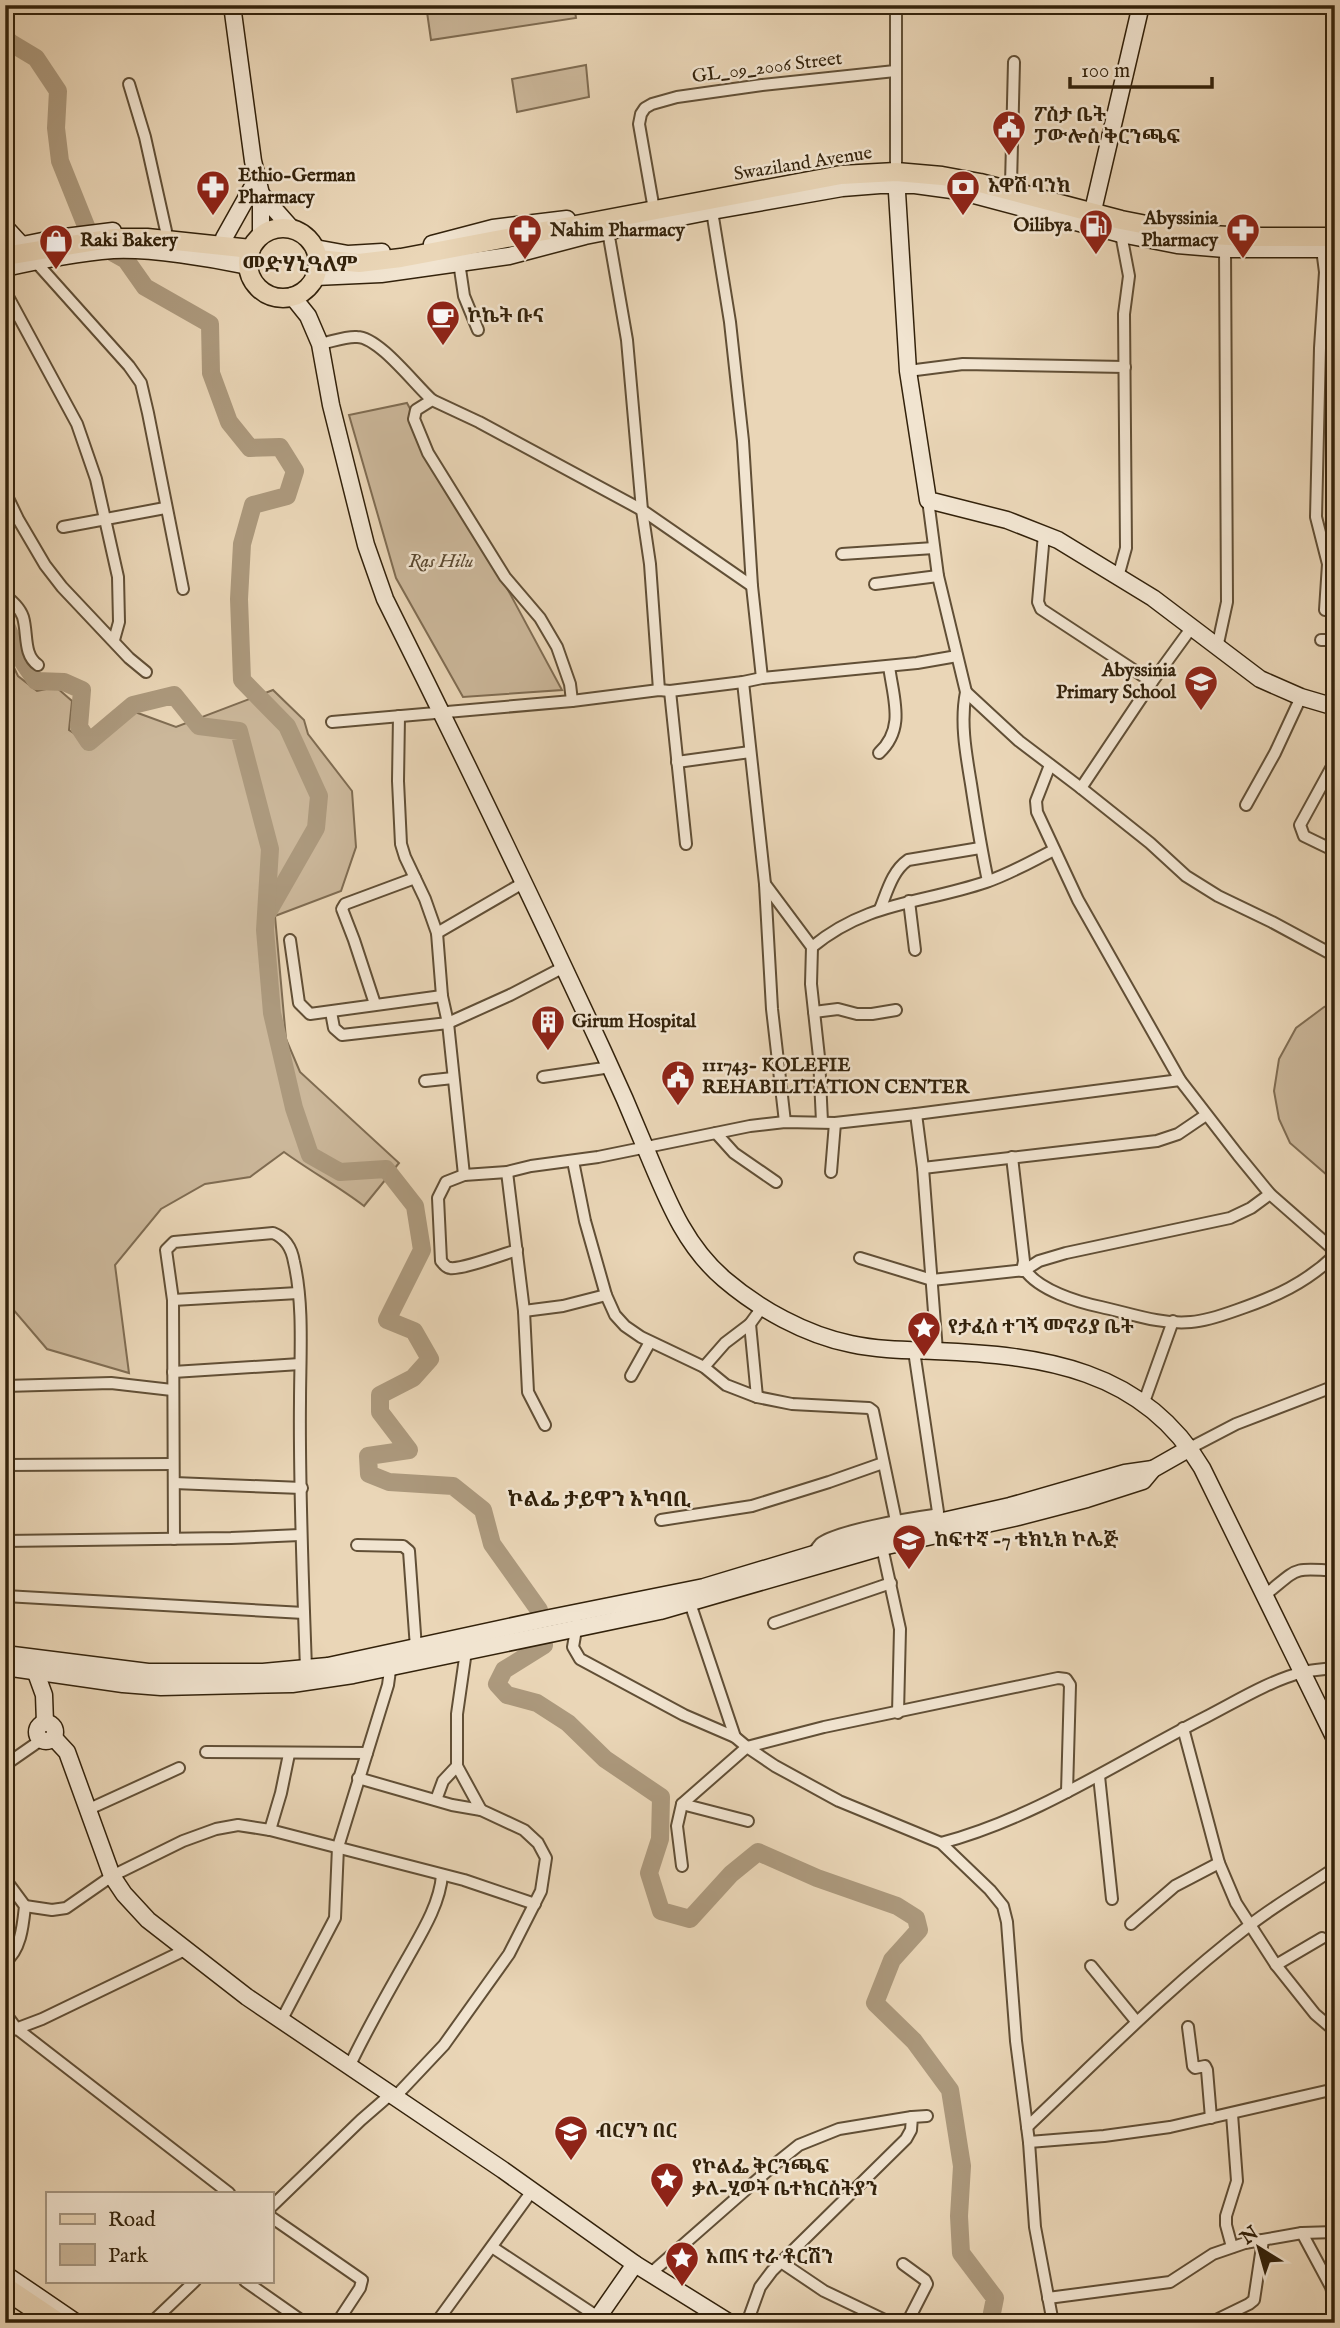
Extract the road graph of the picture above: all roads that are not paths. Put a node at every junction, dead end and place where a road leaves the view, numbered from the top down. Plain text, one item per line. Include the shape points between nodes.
1 (232, 5) edge
2 (896, 5) edge
3 (1141, 5) edge
4 (1014, 62) dead end
5 (895, 71) junction
6 (129, 85) dead end
7 (896, 175) junction
8 (1011, 184) junction
9 (259, 187) junction
10 (653, 204) junction
11 (712, 211) junction
12 (1091, 216) junction
13 (5, 227) edge
14 (292, 229) junction
15 (608, 231) junction
16 (1335, 231) edge
17 (166, 232) junction
18 (1121, 234) junction
19 (224, 239) junction
20 (114, 240) junction
21 (1332, 244) edge
22 (5, 249) edge
23 (1225, 249) junction
24 (253, 250) junction
25 (29, 253) junction
26 (5, 259) edge
27 (459, 262) junction
28 (317, 263) junction
29 (5, 268) edge
30 (5, 291) edge
31 (292, 296) junction
32 (478, 330) dead end
33 (320, 344) junction
34 (1125, 367) junction
35 (908, 371) junction
36 (432, 400) junction
37 (5, 492) edge
38 (928, 500) junction
39 (165, 508) junction
40 (642, 510) junction
41 (107, 520) junction
42 (63, 527) dead end
43 (1044, 534) junction
44 (934, 548) junction
45 (842, 554) dead end
46 (1331, 564) edge
47 (1122, 567) junction
48 (938, 576) junction
49 (876, 584) dead end
50 (752, 586) junction
51 (183, 589) dead end
52 (5, 594) edge
53 (1325, 610) dead end
54 (1192, 626) junction
55 (1220, 638) junction
56 (114, 640) junction
57 (1321, 640) dead end
58 (1335, 640) edge
59 (957, 656) junction
60 (38, 665) dead end
61 (889, 666) junction
62 (146, 673) dead end
63 (762, 678) junction
64 (743, 682) junction
65 (1152, 682) junction
66 (664, 690) junction
67 (965, 692) junction
68 (1301, 697) junction
69 (572, 701) junction
70 (1335, 707) edge
71 (440, 712) junction
72 (399, 716) junction
73 (332, 722) dead end
74 (750, 752) junction
75 (879, 752) dead end
76 (1335, 761) edge
77 (677, 762) junction
78 (1050, 765) junction
79 (1082, 788) junction
80 (1246, 805) dead end
81 (686, 844) dead end
82 (980, 848) junction
83 (1054, 850) junction
84 (1335, 852) edge
85 (415, 878) junction
86 (988, 881) junction
87 (523, 883) junction
88 (765, 884) junction
89 (909, 901) junction
90 (880, 909) junction
91 (437, 933) junction
92 (290, 940) dead end
93 (811, 947) junction
94 (915, 950) dead end
95 (1335, 956) edge
96 (564, 967) junction
97 (442, 996) junction
98 (375, 1004) junction
99 (896, 1010) dead end
100 (331, 1012) junction
101 (814, 1012) junction
102 (448, 1023) junction
103 (611, 1067) junction
104 (543, 1077) dead end
105 (453, 1079) junction
106 (1180, 1080) junction
107 (425, 1081) dead end
108 (916, 1114) junction
109 (1206, 1115) junction
110 (785, 1122) junction
111 (822, 1122) junction
112 (835, 1123) junction
113 (716, 1133) junction
114 (645, 1146) junction
115 (1012, 1157) junction
116 (573, 1161) junction
117 (923, 1168) junction
118 (507, 1172) junction
119 (831, 1172) dead end
120 (464, 1175) junction
121 (776, 1182) dead end
122 (1270, 1194) junction
123 (517, 1250) junction
124 (1335, 1253) edge
125 (860, 1258) dead end
126 (1023, 1270) junction
127 (932, 1280) junction
128 (298, 1293) junction
129 (606, 1295) junction
130 (173, 1300) junction
131 (763, 1307) junction
132 (524, 1311) junction
133 (1172, 1321) junction
134 (750, 1324) junction
135 (650, 1342) junction
136 (914, 1351) junction
137 (937, 1351) junction
138 (300, 1364) junction
139 (704, 1367) junction
140 (173, 1372) junction
141 (631, 1376) dead end
142 (5, 1385) edge
143 (1335, 1386) edge
144 (172, 1390) junction
145 (757, 1397) junction
146 (1144, 1402) junction
147 (545, 1425) dead end
148 (1190, 1448) junction
149 (883, 1463) junction
150 (173, 1464) junction
151 (5, 1465) edge
152 (174, 1483) junction
153 (302, 1488) junction
154 (661, 1520) dead end
155 (903, 1531) junction
156 (300, 1535) junction
157 (174, 1539) junction
158 (5, 1541) edge
159 (358, 1545) dead end
160 (882, 1547) junction
161 (1335, 1571) edge
162 (891, 1583) junction
163 (1265, 1595) junction
164 (5, 1596) edge
165 (691, 1603) junction
166 (304, 1613) junction
167 (577, 1619) junction
168 (774, 1623) dead end
169 (522, 1632) junction
170 (416, 1648) junction
171 (466, 1651) junction
172 (8, 1658) edge
173 (390, 1660) junction
174 (33, 1663) junction
175 (1335, 1668) edge
176 (306, 1669) junction
177 (1303, 1672) junction
178 (898, 1713) junction
179 (1183, 1728) junction
180 (736, 1737) junction
181 (47, 1739) junction
182 (1335, 1740) edge
183 (747, 1747) junction
184 (206, 1752) dead end
185 (367, 1753) junction
186 (289, 1754) junction
187 (5, 1765) edge
188 (457, 1766) junction
189 (179, 1768) dead end
190 (1099, 1776) junction
191 (358, 1779) junction
192 (1067, 1791) junction
193 (436, 1800) junction
194 (682, 1804) junction
195 (88, 1810) junction
196 (481, 1810) junction
197 (748, 1821) dead end
198 (270, 1830) junction
199 (968, 1836) junction
200 (942, 1843) junction
201 (338, 1847) junction
202 (956, 1857) junction
203 (1219, 1863) junction
204 (682, 1867) dead end
205 (1335, 1868) edge
206 (442, 1875) junction
207 (112, 1876) junction
208 (5, 1880) edge
209 (1112, 1899) dead end
210 (535, 1904) junction
211 (25, 1906) junction
212 (1131, 1924) dead end
213 (1251, 1924) junction
214 (1321, 1938) dead end
215 (185, 1950) junction
216 (5, 1962) edge
217 (1276, 1965) junction
218 (1091, 1966) dead end
219 (5, 2013) edge
220 (281, 2021) junction
221 (1136, 2021) junction
222 (1188, 2026) dead end
223 (11, 2030) edge
224 (1335, 2031) edge
225 (350, 2065) junction
226 (1335, 2089) edge
227 (393, 2095) junction
228 (1232, 2114) junction
229 (927, 2116) dead end
230 (912, 2117) junction
231 (1211, 2118) junction
232 (1027, 2127) junction
233 (1029, 2143) junction
234 (532, 2191) junction
235 (228, 2192) edge
236 (273, 2205) edge
237 (273, 2218) edge
238 (1335, 2232) edge
239 (1302, 2233) junction
240 (1263, 2240) junction
241 (492, 2246) junction
242 (1232, 2247) junction
243 (781, 2262) junction
244 (635, 2264) junction
245 (903, 2264) dead end
246 (652, 2273) junction
247 (5, 2274) edge
248 (194, 2282) edge
249 (245, 2282) edge
250 (5, 2288) edge
251 (1048, 2298) junction
252 (5, 2305) edge
253 (1334, 2315) edge
254 (5, 2318) edge
255 (600, 2321) edge
256 (12, 2323) edge
257 (31, 2323) edge
258 (57, 2323) edge
259 (77, 2323) edge
260 (151, 2323) edge
261 (305, 2323) edge
262 (337, 2323) edge
263 (436, 2323) edge
264 (730, 2323) edge
265 (747, 2323) edge
266 (891, 2323) edge
267 (907, 2323) edge
268 (1053, 2323) edge
269 (1210, 2323) edge

1 - 9 main road
2 - 5 street
3 - 12 main road
4 - 8 street
5 - 7 street
5 - 10 street, GL_09_2006 Street via 677,97 645,108 639,124
6 - 17 street
7 - 8 main road via 954,171
7 - 10 main road via 833,169
7 - 11 main road
7 - 12 main road, Swaziland Avenue via 980,183
7 - 28 main road, Swaziland Avenue via 841,175 401,258
7 - 35 main road
8 - 12 main road
9 - 14 main road
9 - 19 main road
9 - 24 main road
10 - 28 main road via 493,228 435,244 348,254
11 - 15 main road
11 - 50 street via 743,441
12 - 16 main road via 1198,228
12 - 18 main road
12 - 21 main road, Swaziland Avenue via 1192,234
13 - 25 main road
14 - 24 main road via 270,230
14 - 28 main road via 304,234
15 - 27 main road via 523,253
15 - 40 street via 627,340
17 - 19 main road
17 - 20 main road
18 - 23 main road
18 - 34 street via 1129,276
19 - 24 main road
20 - 24 main road via 147,238
20 - 25 main road
21 - 23 main road
21 - 46 street via 1325,272 1320,348 1316,517
22 - 25 main road
23 - 55 street via 1227,602
24 - 31 main road via 255,284 272,296
25 - 26 main road
25 - 29 main road
25 - 39 street via 141,383
27 - 28 main road via 381,274
27 - 32 street via 464,296
28 - 31 main road via 301,293
30 - 41 street via 77,424
31 - 33 main road via 309,316
33 - 36 street via 359,337 370,341
33 - 71 main road via 373,570
34 - 35 street via 963,364
34 - 47 street
35 - 38 main road
36 - 40 street
36 - 69 street via 414,414 428,453 505,577 549,632 564,665
37 - 56 street via 62,587
38 - 43 main road
38 - 44 street
39 - 41 street
39 - 51 street
40 - 50 street
40 - 66 street
41 - 42 street
41 - 56 street via 119,588
43 - 47 main road
43 - 65 street via 1041,609
44 - 45 street
44 - 48 street
46 - 53 street
47 - 54 main road
48 - 49 street
48 - 59 street
50 - 63 street
52 - 60 street via 23,618 29,656
54 - 55 main road
54 - 65 street
55 - 68 main road via 1260,679
56 - 62 street
57 - 58 street
59 - 61 street
59 - 67 street
61 - 63 street
61 - 75 street via 896,724 892,740
63 - 64 street
64 - 66 street
64 - 74 street
65 - 79 street
66 - 69 street
66 - 77 street
67 - 78 street
67 - 82 street via 965,742
68 - 70 main road
68 - 80 street
69 - 71 street
71 - 72 street
71 - 87 main road
72 - 73 street
72 - 85 street via 401,844
74 - 77 street
74 - 88 street
76 - 84 street via 1300,825 1304,836
77 - 81 street
78 - 79 street
78 - 83 street via 1036,805
79 - 95 street via 1200,886
82 - 86 street
82 - 90 street via 908,860 895,874
83 - 86 street
83 - 106 street
85 - 91 street
85 - 98 street via 342,909
86 - 89 street
87 - 91 street
87 - 96 main road
88 - 93 street
88 - 110 street
89 - 90 street
89 - 94 street
90 - 93 street via 853,919
91 - 97 street
92 - 100 street via 299,1003 310,1014
93 - 101 street
96 - 102 street
96 - 103 main road
97 - 98 street
97 - 102 street
98 - 100 street
99 - 101 street
100 - 102 street via 334,1028 342,1035
101 - 111 street
102 - 105 street
103 - 104 street
103 - 114 main road
105 - 107 street
105 - 120 street
106 - 108 street
106 - 109 street
108 - 112 street
108 - 117 street
109 - 115 street via 1165,1139
109 - 122 street
110 - 111 street
110 - 113 street
111 - 112 street
112 - 119 street
113 - 114 street
113 - 121 street via 734,1153
114 - 116 street
114 - 131 main road via 692,1246 726,1281
115 - 117 street
115 - 126 street
116 - 118 street
116 - 129 street
117 - 127 street
118 - 120 street
118 - 123 street
120 - 123 street via 448,1181 438,1198 441,1261 449,1268
122 - 124 street
122 - 126 street via 1230,1218 1066,1253
123 - 132 street
124 - 133 street via 1308,1279 1264,1301 1189,1323
125 - 127 street
126 - 127 street
126 - 133 street via 1071,1300
127 - 137 street
128 - 130 street
128 - 130 street via 292,1254 273,1233 171,1244 166,1250
128 - 138 street
129 - 132 street
129 - 135 street via 621,1323
130 - 140 street
131 - 134 street
131 - 136 main road via 839,1342
132 - 147 street via 528,1392
133 - 146 street
134 - 139 street
134 - 145 street
135 - 139 street
135 - 141 street
136 - 137 main road
136 - 155 street via 938,1510
137 - 146 main road via 1032,1359 1103,1379
138 - 140 street
138 - 153 street
139 - 145 street via 726,1385
140 - 144 street
142 - 144 street via 111,1383
143 - 148 street via 1236,1424
144 - 150 street
145 - 149 street via 871,1410
146 - 148 main road
148 - 155 main road via 1153,1469
148 - 163 main road
149 - 154 street via 752,1506
149 - 155 street
150 - 151 street
150 - 152 street
152 - 153 street
152 - 157 street
153 - 156 street
155 - 160 main road
155 - 167 main road
156 - 157 street
156 - 166 street
157 - 158 street
159 - 170 street via 400,1545 409,1550
160 - 162 street
160 - 165 main road
161 - 163 street via 1300,1569
162 - 168 street
162 - 178 street via 900,1629
163 - 177 main road
164 - 166 street
165 - 167 main road
165 - 180 street
166 - 176 street
167 - 169 main road
167 - 180 street via 573,1647 580,1659 684,1715
169 - 170 main road
169 - 171 main road
170 - 173 main road
171 - 173 main road
171 - 188 street via 457,1714
172 - 174 main road
173 - 174 main road via 331,1679 292,1684 161,1686 123,1684
173 - 176 main road
173 - 185 street
174 - 176 main road via 140,1672
174 - 181 main road via 44,1695 45,1723 54,1727
175 - 177 street
177 - 179 street
177 - 182 main road
178 - 183 street
178 - 192 street via 1066,1679 1070,1688
179 - 190 street
179 - 203 street
180 - 183 street
181 - 187 street
181 - 195 main road via 67,1752
183 - 194 street
183 - 200 street via 839,1801
184 - 186 street
185 - 186 street
185 - 191 street
186 - 198 street
188 - 193 street via 443,1781
188 - 196 street
189 - 195 street
190 - 192 street
190 - 209 street
191 - 193 street
191 - 201 street
192 - 199 street
193 - 196 street
194 - 197 street
194 - 204 street via 677,1825
195 - 207 main road
196 - 210 street via 524,1830 542,1848 546,1868
198 - 201 street
198 - 207 street via 238,1825 216,1829
199 - 200 street
199 - 202 street
200 - 202 street
201 - 206 street
201 - 220 street via 335,1918
202 - 232 street via 1006,1913
203 - 212 street via 1175,1886
203 - 213 street via 1236,1903
205 - 213 street
206 - 210 street
206 - 225 street via 421,1933
207 - 211 street via 66,1908
207 - 215 main road via 135,1908
208 - 211 street
210 - 227 street via 509,1954 444,2045
211 - 216 street via 18,1945
213 - 217 street
213 - 221 street
214 - 217 street
215 - 220 main road
215 - 223 street
217 - 224 street via 1315,2014
218 - 221 street
219 - 223 street
220 - 225 main road
221 - 232 street
222 - 231 street via 1193,2066 1207,2067
223 - 235 street
225 - 227 main road
226 - 228 street
227 - 234 main road
227 - 236 street
228 - 231 street
228 - 242 street via 1237,2181 1226,2225
229 - 230 street
230 - 243 street via 906,2139
230 - 246 street via 839,2129 799,2145
231 - 233 street
232 - 233 street
233 - 251 street via 1035,2227
234 - 241 street
234 - 244 main road
237 - 262 street via 362,2280
238 - 239 street
239 - 240 street
239 - 253 street via 1327,2276
240 - 242 street
240 - 269 street via 1254,2300
241 - 255 street
241 - 263 street
242 - 251 street via 1170,2282
243 - 265 street via 760,2287
243 - 266 street via 824,2291
244 - 246 main road
244 - 255 main road
245 - 267 street via 928,2284
246 - 264 main road
247 - 259 main road
248 - 260 street
249 - 261 street
250 - 258 highway
251 - 268 street
252 - 257 highway
254 - 256 main road

